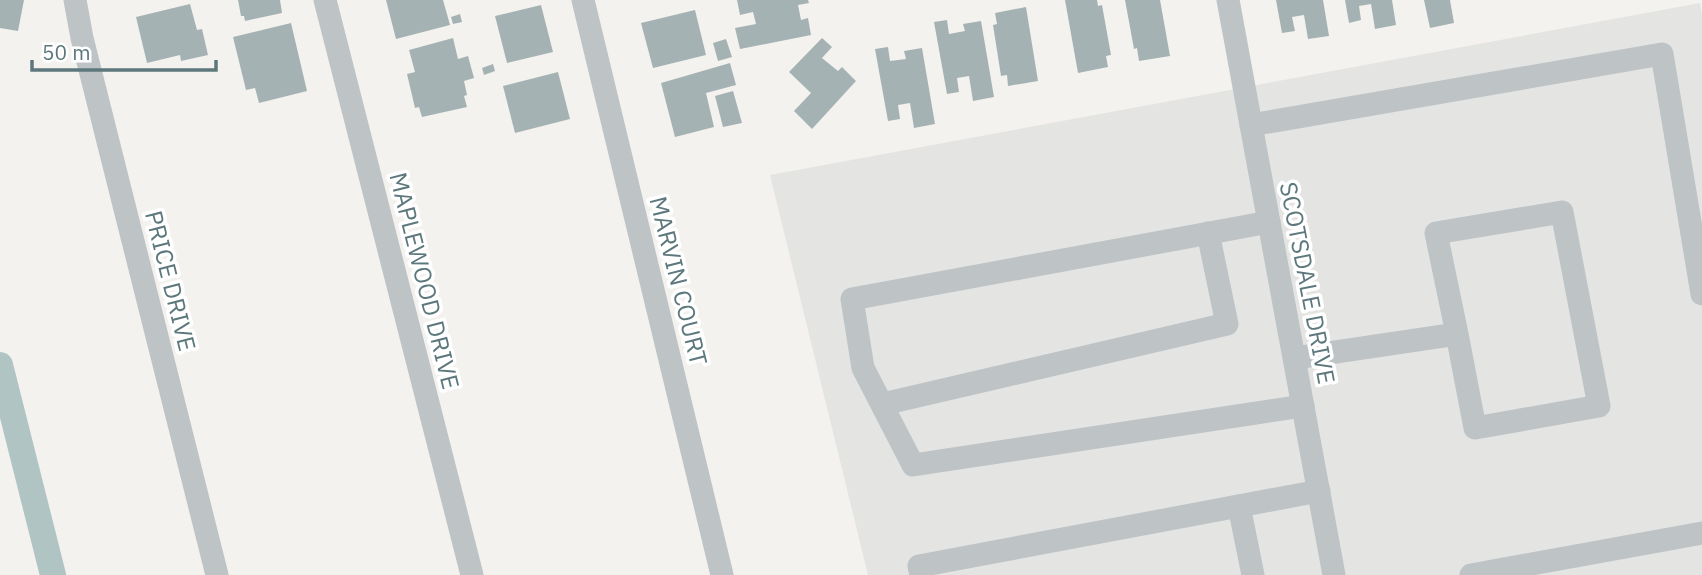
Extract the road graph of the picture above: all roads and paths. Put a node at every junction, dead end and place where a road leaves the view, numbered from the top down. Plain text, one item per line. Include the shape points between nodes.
1 (75, 0) edge
2 (325, 0) edge
3 (583, 0) edge
4 (1228, 0) edge
5 (1251, 125) junction
6 (1269, 222) junction
7 (1208, 233) junction
8 (1702, 294) edge
9 (1457, 334) junction
10 (1295, 358) junction
11 (883, 404) junction
12 (1303, 406) junction
13 (1319, 491) junction
14 (1239, 506) junction
15 (1702, 533) edge
16 (217, 575) edge
17 (472, 575) edge
18 (722, 575) edge
19 (921, 575) edge
20 (1253, 575) edge
21 (1334, 575) edge
22 (1471, 575) edge

1 - 16 street, PRICE DRIVE
2 - 17 street, MAPLEWOOD DRIVE
3 - 18 street, MARVIN COURT
4 - 5 street, SCOTSDALE DRIVE
5 - 6 street, SCOTSDALE DRIVE
5 - 8 street via 1662,54
6 - 7 street
6 - 10 street, SCOTSDALE DRIVE
7 - 11 street via 1227,324
7 - 11 street via 852,299 863,368
9 - 9 street via 1475,428 1598,406 1562,212 1436,233
9 - 10 street
10 - 12 street, SCOTSDALE DRIVE
11 - 12 street via 913,465
12 - 13 street, SCOTSDALE DRIVE
13 - 14 street
13 - 21 street, SCOTSDALE DRIVE
14 - 19 street via 919,566
14 - 20 street
15 - 22 street

